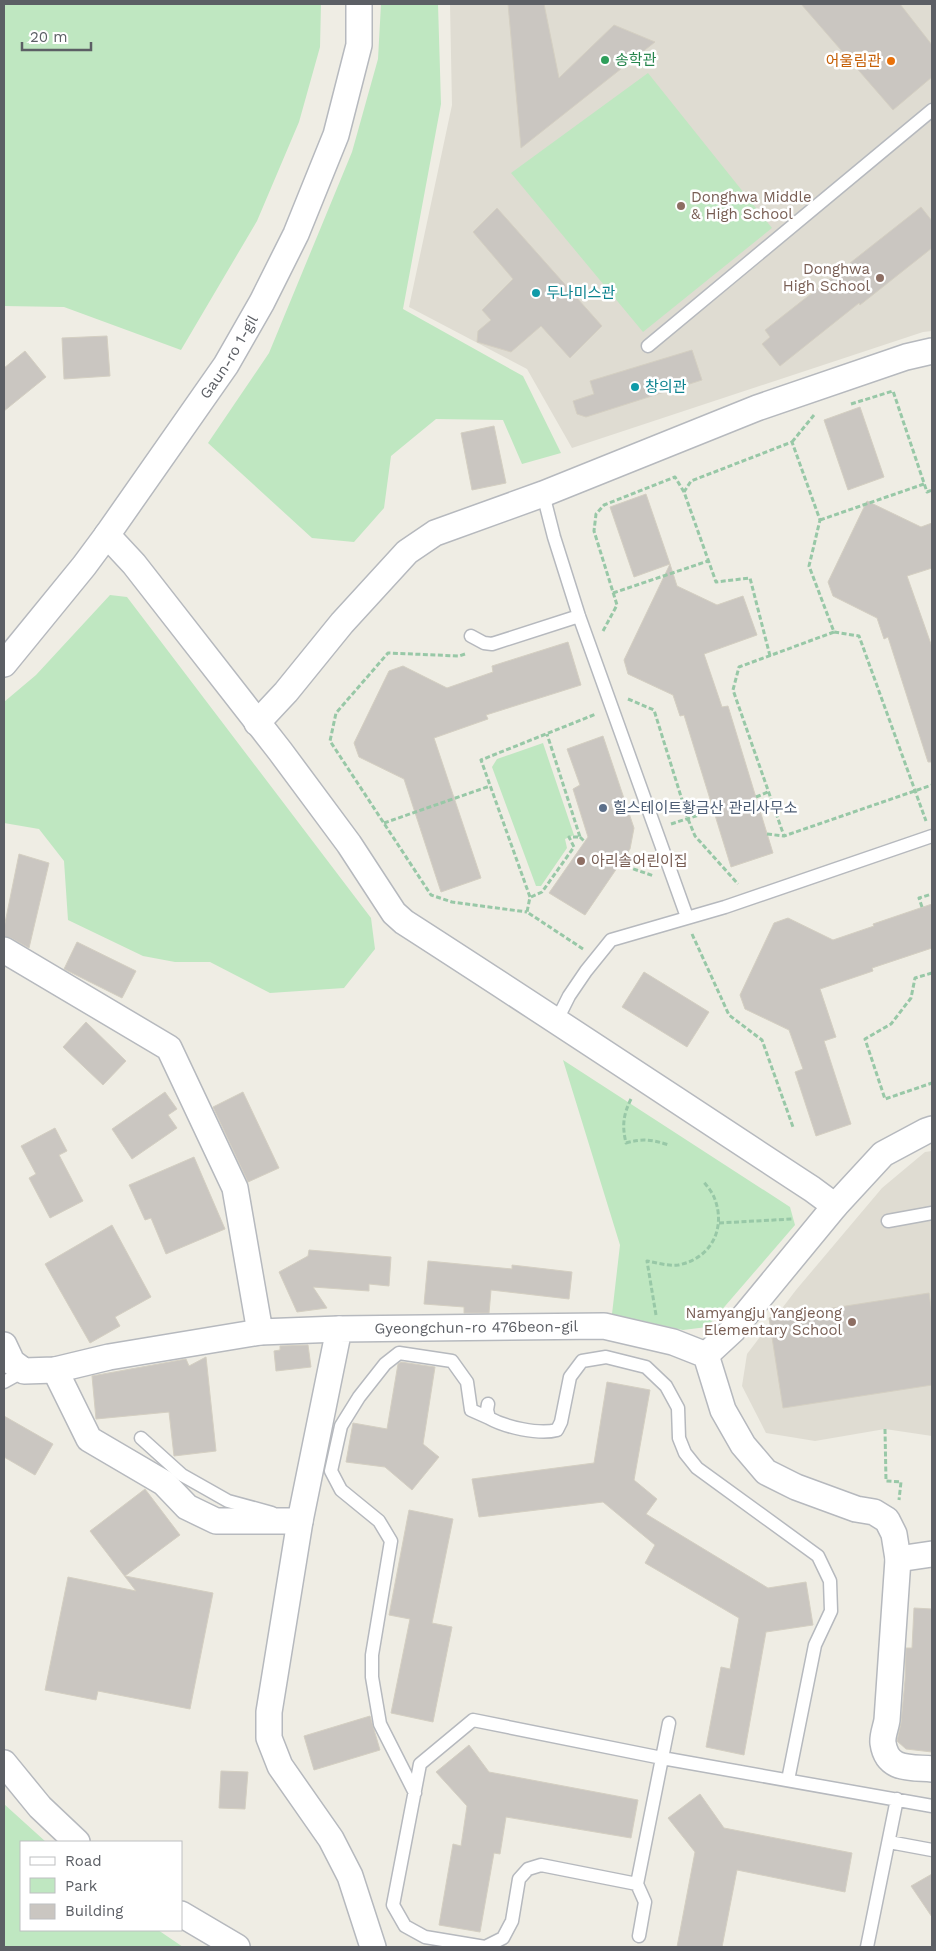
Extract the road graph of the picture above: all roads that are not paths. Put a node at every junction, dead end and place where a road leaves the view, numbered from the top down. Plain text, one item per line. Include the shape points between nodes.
1 (359, 4) edge
2 (932, 110) edge
3 (648, 346) dead end
4 (932, 351) edge
5 (543, 494) junction
6 (107, 535) junction
7 (578, 616) junction
8 (471, 636) dead end
9 (4, 664) edge
10 (257, 723) junction
11 (932, 836) edge
12 (687, 917) junction
13 (4, 950) edge
14 (556, 1020) junction
15 (932, 1130) edge
16 (835, 1206) junction
17 (932, 1213) edge
18 (888, 1221) dead end
19 (339, 1329) junction
20 (260, 1332) junction
21 (4, 1345) edge
22 (706, 1355) junction
23 (55, 1370) junction
24 (14, 1376) edge
25 (488, 1404) dead end
26 (489, 1418) junction
27 (141, 1438) dead end
28 (300, 1521) junction
29 (932, 1554) edge
30 (898, 1559) junction
31 (669, 1723) dead end
32 (662, 1758) junction
33 (4, 1763) edge
34 (932, 1769) edge
35 (788, 1780) junction
36 (415, 1793) junction
37 (897, 1799) junction
38 (932, 1806) edge
39 (77, 1841) edge
40 (889, 1842) junction
41 (932, 1850) edge
42 (636, 1884) junction
43 (182, 1915) edge
44 (639, 1936) dead end
45 (236, 1947) edge
46 (373, 1947) edge
47 (867, 1947) edge

1 - 6 street, Gaun-ro 1-gil via 359,45 336,134 296,234 226,365
2 - 3 lane
4 - 5 street via 757,408
5 - 7 lane
5 - 10 street via 435,533 407,552
6 - 9 street, Gaun-ro 1-gil
6 - 10 street via 134,564
7 - 8 lane via 492,644
7 - 12 lane
10 - 14 street via 348,844 394,914
11 - 12 lane
12 - 14 lane via 612,940 569,996
13 - 20 street via 169,1048 235,1188
14 - 16 street
15 - 16 street via 883,1154
16 - 22 street via 733,1330
17 - 18 lane
19 - 20 street, Gyeongchun-ro 476beon-gil
19 - 22 street, Gyeongchun-ro 476beon-gil via 604,1326 673,1342
19 - 28 street
20 - 23 street, Gyeongchun-ro 476beon-gil via 109,1356
21 - 24 street
22 - 30 street via 723,1410 742,1445 766,1472 796,1487 856,1509 874,1512 886,1520 894,1534
23 - 24 street, Gyeongchun-ro 476beon-gil
23 - 28 street via 89,1439 164,1483 188,1507 216,1521
25 - 26 lane
26 - 35 lane via 499,1424 537,1431 557,1430 570,1377 582,1361 606,1357 646,1368 666,1386 678,1408 679,1438 685,1453 697,1468 818,1556 830,1581 832,1611 815,1645
26 - 36 lane via 471,1410 468,1382 452,1361 399,1353 385,1364 341,1426 331,1471 341,1490 379,1520 391,1541 372,1655 372,1677 380,1724
27 - 28 lane via 182,1475 228,1501
28 - 46 street via 270,1712 269,1738 280,1766 331,1839 350,1876
29 - 30 street
30 - 34 street via 883,1743 891,1762 898,1766
31 - 32 lane
32 - 35 lane
32 - 36 lane via 473,1720 420,1764
32 - 42 lane
33 - 39 street via 40,1807
35 - 37 lane
36 - 42 lane via 394,1905 405,1926 425,1937 485,1947 503,1938 512,1921 519,1879 528,1869 542,1865
37 - 38 lane
37 - 40 lane
40 - 41 lane
40 - 47 lane
42 - 44 lane via 645,1902
43 - 45 street

